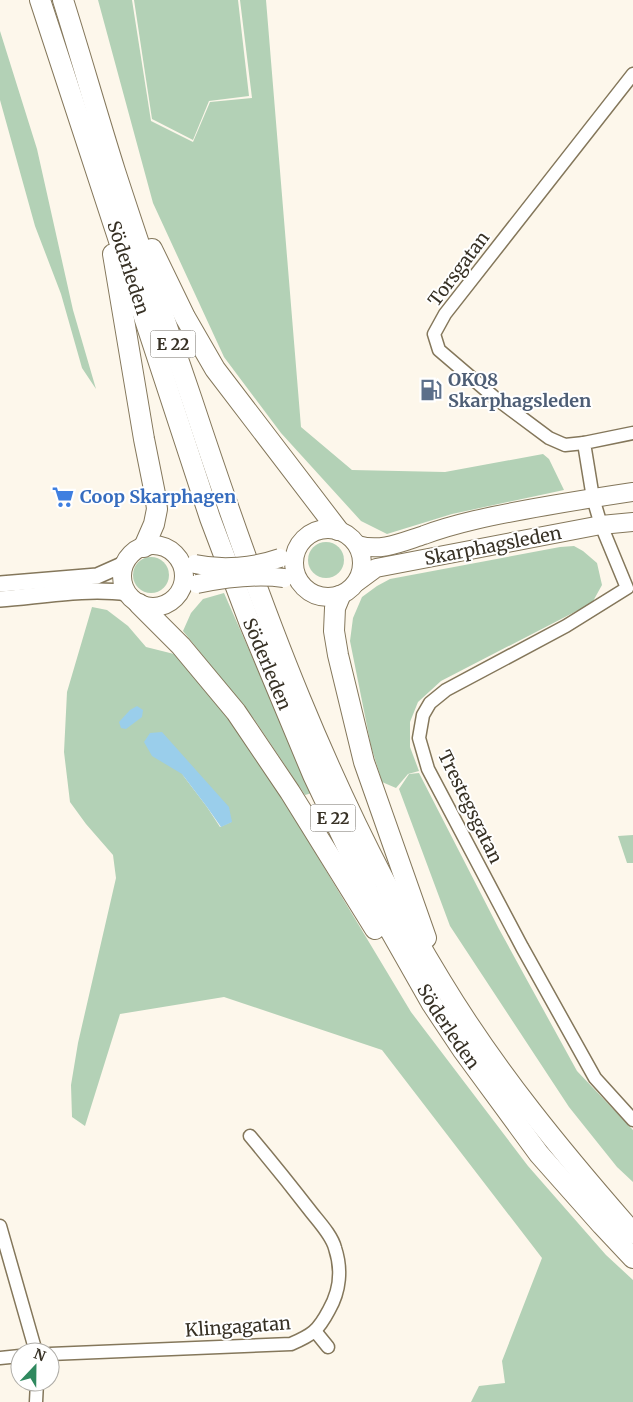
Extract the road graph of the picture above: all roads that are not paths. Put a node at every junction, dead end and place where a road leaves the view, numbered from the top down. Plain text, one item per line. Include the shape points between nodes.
1 (40, 0) edge
2 (63, 0) edge
3 (633, 74) edge
4 (116, 172) junction
5 (102, 190) junction
6 (633, 433) edge
7 (584, 444) junction
8 (633, 492) edge
9 (593, 498) junction
10 (633, 522) edge
11 (601, 525) junction
12 (338, 530) junction
13 (358, 545) junction
14 (144, 546) junction
15 (299, 546) junction
16 (176, 555) junction
17 (124, 564) junction
18 (357, 582) junction
19 (0, 584) edge
20 (304, 587) junction
21 (180, 592) junction
22 (630, 592) edge
23 (340, 596) junction
24 (133, 599) junction
25 (0, 600) edge
26 (442, 983) junction
27 (432, 1004) junction
28 (633, 1120) edge
29 (250, 1136) dead end
30 (0, 1226) edge
31 (633, 1233) edge
32 (633, 1258) edge
33 (315, 1331) junction
34 (33, 1342) edge
35 (328, 1347) dead end
36 (60, 1354) edge

1 - 5 highway, Söderleden / E 22
2 - 4 highway, Söderleden / E 22
3 - 7 street, Torsgatan via 445,314 434,334 439,350 548,438 565,445
4 - 12 highway via 185,317 216,370
4 - 26 highway, Söderleden / E 22 via 266,616 326,759 372,857
5 - 14 highway via 156,494 154,524
5 - 27 highway, Söderleden / E 22 via 210,518 250,624 313,775 361,876
6 - 7 street
7 - 9 street, Trestegsgatan
8 - 9 main road, Skarphagsleden
9 - 11 street, Trestegsgatan
9 - 13 main road, Skarphagsleden via 474,520 392,546 369,548
10 - 11 main road, Skarphagsleden
11 - 18 main road, Skarphagsleden via 376,568
11 - 22 street, Trestegsgatan
12 - 13 main road
12 - 15 main road via 319,530
13 - 18 main road via 362,570
14 - 16 main road via 165,547
14 - 17 main road
15 - 16 main road, bridge via 265,563 239,566 195,564
15 - 20 main road via 294,566
16 - 21 main road via 184,569
17 - 19 street via 97,576
17 - 24 main road via 122,581
18 - 23 main road
20 - 21 main road, bridge via 284,578 259,576 218,579
20 - 23 main road via 317,596
21 - 24 main road via 170,603 153,608
22 - 28 street, Trestegsgatan via 446,690 430,703 419,738 428,769 595,1078
23 - 26 highway via 335,608 334,631 364,762
24 - 25 street via 111,591 92,591
24 - 27 highway via 181,646 236,712 390,952
26 - 31 highway, Söderleden / E 22 via 506,1080 575,1168
27 - 32 highway, Söderleden / E 22 via 540,1154
29 - 33 street, Klingagatan via 335,1246 339,1286 334,1303
30 - 34 street
33 - 35 street
33 - 36 street, Klingagatan via 291,1344

